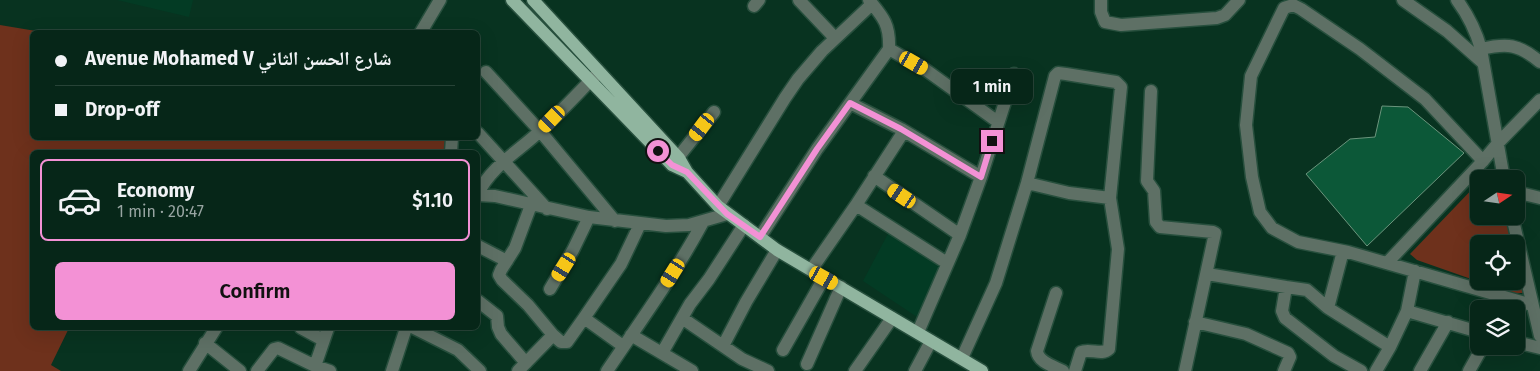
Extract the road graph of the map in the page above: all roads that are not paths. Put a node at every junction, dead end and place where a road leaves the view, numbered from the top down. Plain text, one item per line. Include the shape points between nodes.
1 (440, 0) edge
2 (513, 0) edge
3 (533, 0) edge
4 (799, 0) edge
5 (1101, 0) edge
6 (1239, 0) edge
7 (1457, 0) edge
8 (1408, 1) edge
9 (870, 2) edge
10 (1228, 5) edge
11 (423, 30) edge
12 (835, 38) junction
13 (889, 49) junction
14 (1482, 55) junction
15 (1540, 62) edge
16 (486, 72) dead end
17 (1014, 74) dead end
18 (595, 76) junction
19 (1151, 91) dead end
20 (1540, 100) edge
21 (850, 103) junction
22 (714, 112) dead end
23 (998, 122) junction
24 (904, 131) junction
25 (540, 132) junction
26 (480, 135) edge
27 (1498, 143) junction
28 (504, 161) junction
29 (1483, 161) junction
30 (675, 162) junction
31 (1502, 170) edge
32 (874, 176) junction
33 (981, 177) junction
34 (1027, 183) junction
35 (480, 191) edge
36 (1525, 194) edge
37 (480, 195) edge
38 (1110, 198) junction
39 (1540, 198) edge
40 (531, 205) junction
41 (856, 205) junction
42 (547, 209) junction
43 (722, 210) junction
44 (589, 217) junction
45 (615, 221) junction
46 (703, 222) junction
47 (640, 224) junction
48 (744, 225) junction
49 (1514, 225) edge
50 (960, 235) junction
51 (760, 237) junction
52 (480, 247) edge
53 (777, 250) junction
54 (1343, 251) junction
55 (507, 261) junction
56 (948, 262) junction
57 (1387, 264) junction
58 (811, 270) junction
59 (1415, 272) junction
60 (1207, 274) junction
61 (824, 278) junction
62 (841, 287) junction
63 (1286, 287) junction
64 (550, 289) dead end
65 (1056, 293) dead end
66 (480, 304) edge
67 (1532, 305) junction
68 (1328, 308) junction
69 (1407, 311) junction
70 (584, 318) junction
71 (682, 318) junction
72 (892, 318) junction
73 (1195, 322) junction
74 (1448, 322) junction
75 (1470, 329) edge
76 (215, 330) edge
77 (305, 330) edge
78 (327, 330) edge
79 (408, 330) edge
80 (410, 330) edge
81 (918, 332) junction
82 (553, 335) junction
83 (631, 335) junction
84 (1540, 336) edge
85 (323, 340) junction
86 (931, 341) junction
87 (205, 344) junction
88 (1525, 344) edge
89 (623, 346) junction
90 (723, 346) junction
91 (1390, 347) junction
92 (1540, 348) edge
93 (783, 350) dead end
94 (662, 353) junction
95 (1477, 355) edge
96 (807, 364) dead end
97 (966, 364) edge
98 (315, 366) junction
99 (522, 367) edge
100 (189, 371) edge
101 (240, 371) edge
102 (257, 371) edge
103 (330, 371) edge
104 (392, 371) edge
105 (480, 371) edge
106 (608, 371) edge
107 (692, 371) edge
108 (768, 371) edge
109 (855, 371) edge
110 (915, 371) edge
111 (982, 371) edge
112 (1063, 371) edge
113 (1075, 371) edge
114 (1185, 371) edge
115 (1284, 371) edge
116 (1361, 371) edge
117 (1376, 371) edge
118 (1420, 371) edge
119 (1469, 371) edge

1 - 11 street
2 - 18 main road
3 - 18 main road
4 - 12 street
5 - 10 street via 1105,22 1121,25 1211,19 1224,15
6 - 10 street
7 - 14 street via 1477,34
8 - 14 street
9 - 12 street
9 - 13 street via 889,30
12 - 43 street via 785,98
13 - 21 street
13 - 23 street via 926,70
14 - 15 street via 1504,45 1514,46
14 - 27 street
16 - 25 street
17 - 23 street
18 - 25 street
18 - 30 main road
19 - 60 street via 1147,182 1154,192 1156,222 1160,226 1215,233
20 - 27 street
21 - 24 street
21 - 51 street
22 - 30 street
23 - 33 street
24 - 32 street
24 - 33 street
25 - 28 street
25 - 45 street
26 - 28 street
27 - 29 street
27 - 31 street
28 - 35 street via 485,180
28 - 42 street
29 - 54 street via 1425,99 1360,48 1301,9 1292,5 1284,8 1251,76 1246,125 1260,212 1272,228 1298,242
29 - 57 street
30 - 43 main road
32 - 41 street
32 - 50 street
33 - 50 street
34 - 38 street
34 - 38 street via 1055,76 1058,73 1116,82 1121,87
34 - 97 street via 996,283
36 - 39 street
37 - 40 street
38 - 113 street via 1118,249 1109,350 1081,352
40 - 42 street
40 - 55 street
41 - 56 street
41 - 58 street
42 - 44 street
43 - 46 street
43 - 48 main road
44 - 45 street
44 - 64 street via 574,250
45 - 47 street
46 - 47 street via 666,226
46 - 83 street
47 - 70 street via 620,264
48 - 51 main road
48 - 71 street
49 - 67 street
50 - 56 street
51 - 53 main road
52 - 55 street
53 - 58 main road
53 - 90 street
54 - 57 street
54 - 68 street
55 - 82 street via 499,272 502,280
56 - 81 street
57 - 59 street
58 - 61 main road
59 - 67 street
59 - 69 street
60 - 63 street
60 - 73 street
61 - 62 main road
61 - 93 street
62 - 72 main road
62 - 96 street
63 - 68 street via 1307,290
63 - 116 street via 1282,311 1285,318 1334,356
65 - 112 street via 1037,351 1042,360
66 - 99 street via 496,316 501,334
67 - 84 street
68 - 91 street
69 - 74 street
69 - 91 street
70 - 82 street via 567,342 561,342
70 - 89 street
71 - 90 street
71 - 94 street
72 - 81 main road
72 - 109 street
73 - 114 street
73 - 115 street via 1246,334 1288,353 1290,358
74 - 75 street
74 - 118 street
76 - 87 street
77 - 85 street
78 - 85 street
79 - 104 street
80 - 105 street via 458,350
81 - 86 main road
82 - 99 street
83 - 89 street
83 - 94 street
85 - 98 street
86 - 97 main road
86 - 110 street
87 - 100 street
87 - 101 street
88 - 92 street
89 - 106 street
90 - 108 street
91 - 117 street
94 - 107 street
95 - 119 street
97 - 111 main road
98 - 102 street via 278,348
98 - 103 street

